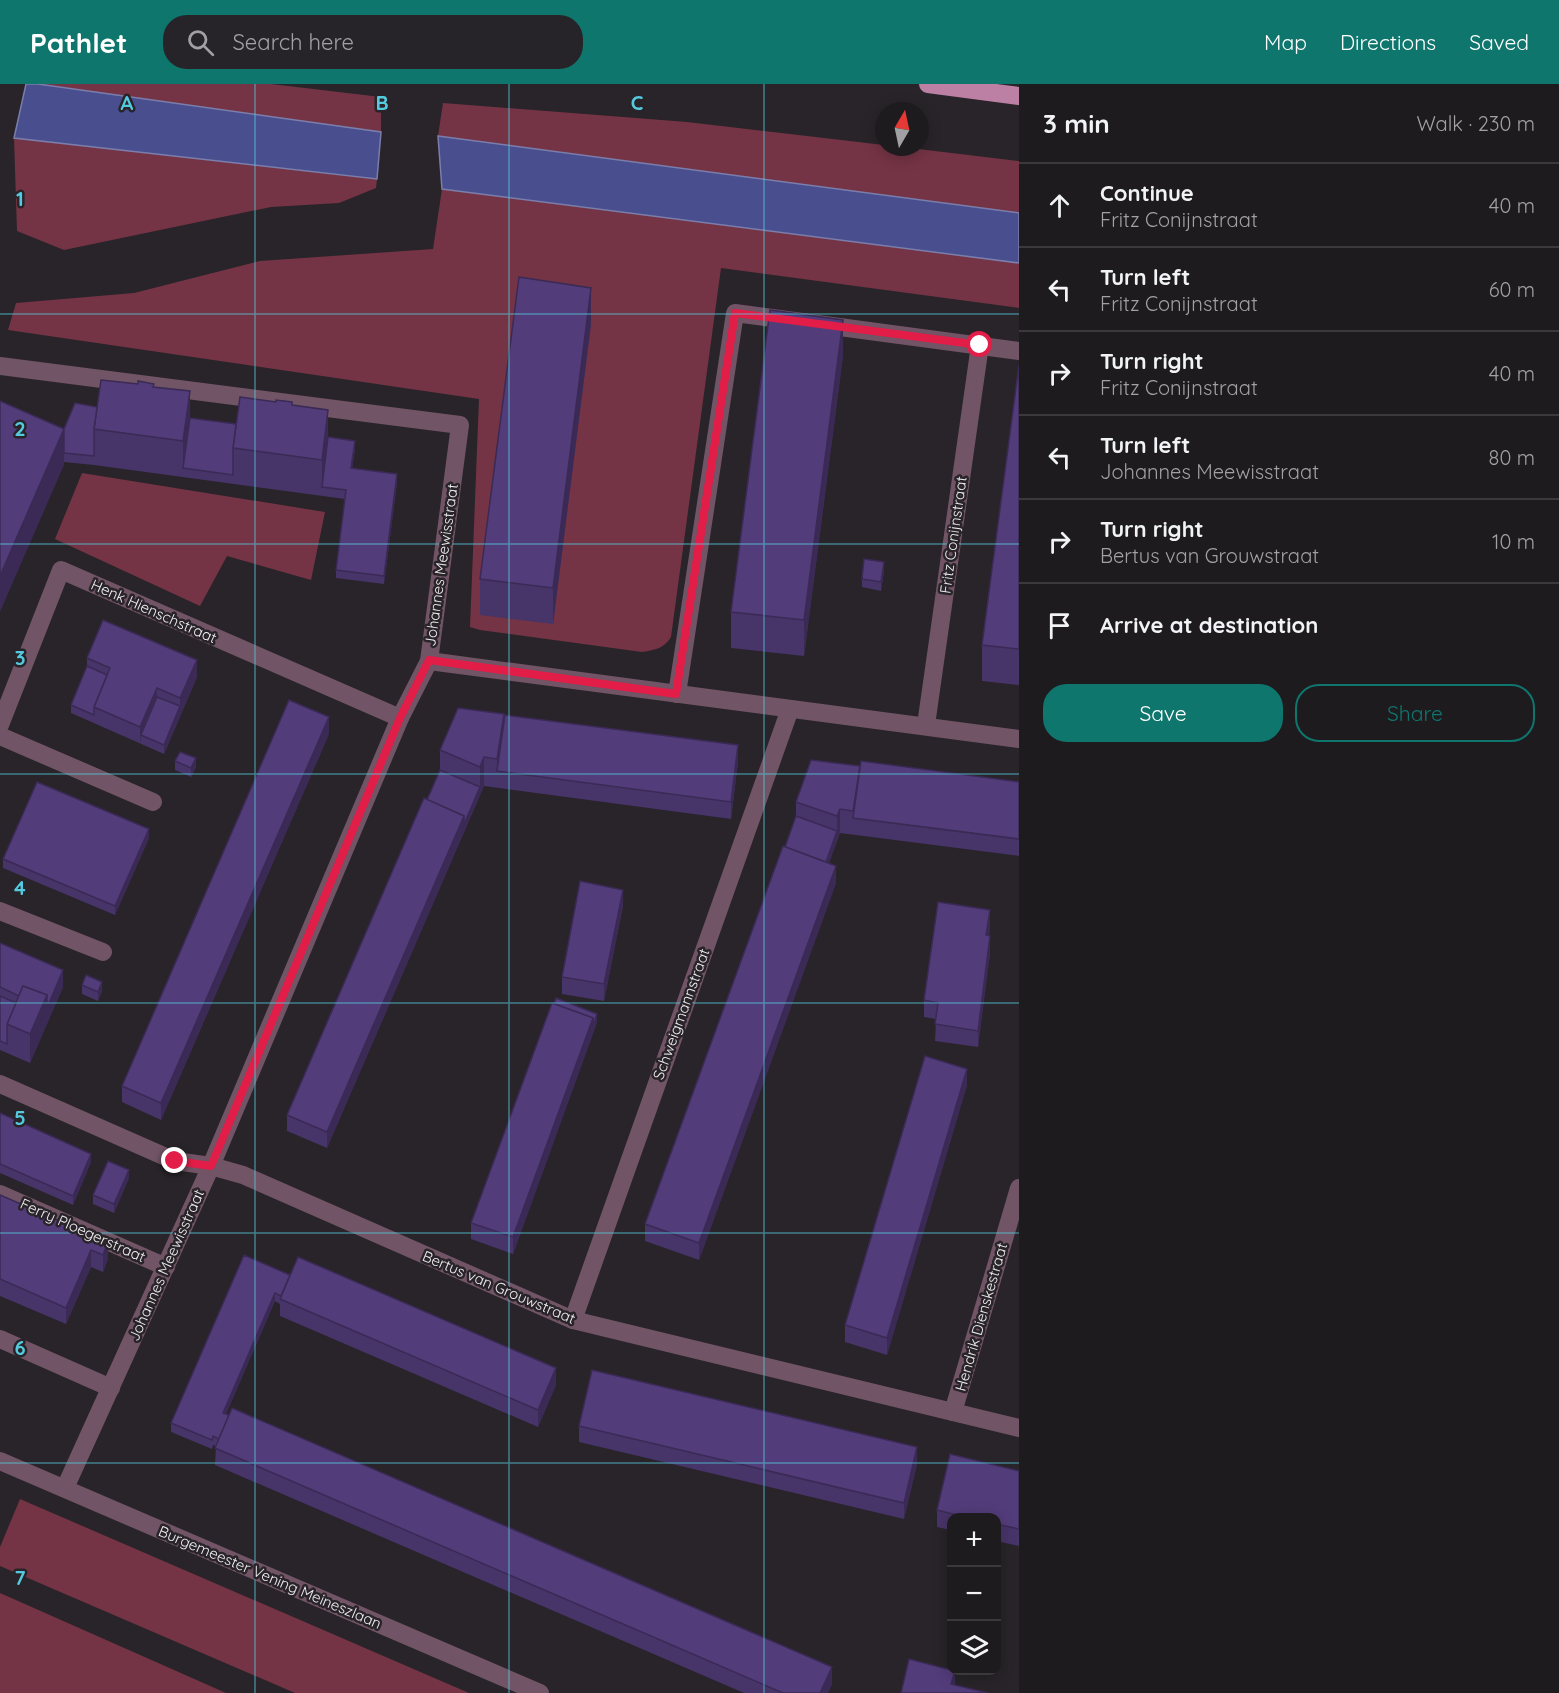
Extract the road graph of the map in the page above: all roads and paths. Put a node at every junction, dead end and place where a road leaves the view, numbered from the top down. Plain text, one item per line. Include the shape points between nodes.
1 (928, 84) edge
2 (1019, 96) edge
3 (980, 345) junction
4 (1019, 351) edge
5 (0, 366) edge
6 (429, 660) junction
7 (676, 694) junction
8 (790, 709) junction
9 (400, 718) junction
10 (0, 725) edge
11 (926, 725) junction
12 (0, 736) edge
13 (1019, 738) edge
14 (153, 802) dead end
15 (0, 911) edge
16 (103, 952) dead end
17 (0, 1084) edge
18 (211, 1166) junction
19 (1019, 1188) edge
20 (0, 1194) edge
21 (166, 1267) junction
22 (573, 1320) junction
23 (0, 1339) edge
24 (111, 1388) junction
25 (953, 1412) junction
26 (1019, 1428) edge
27 (0, 1461) edge
28 (65, 1488) junction
29 (540, 1693) edge

1 - 2 main road
3 - 4 street
3 - 7 street via 735,313
3 - 11 street, Fritz Conijnstraat
5 - 6 street, Johannes Meewisstraat via 460,425
6 - 7 street
6 - 9 street, Johannes Meewisstraat
7 - 8 street
8 - 11 street
8 - 22 street, Schweigmannstraat
9 - 10 street, Henk Hienschstraat via 61,570
9 - 18 street, Johannes Meewisstraat
11 - 13 street
12 - 14 street
15 - 16 street
17 - 18 street, Bertus van Grouwstraat via 175,1161
18 - 21 street, Johannes Meewisstraat
18 - 22 street, Bertus van Grouwstraat via 243,1175
19 - 25 street, Hendrik Dienskestraat
20 - 21 street, Ferry Ploegerstraat
21 - 24 street, Johannes Meewisstraat
22 - 25 street, Bertus van Grouwstraat
23 - 24 street
24 - 28 street, Johannes Meewisstraat
25 - 26 street, Bertus van Grouwstraat
27 - 28 street, Burgemeester Vening Meineszlaan
28 - 29 street, Burgemeester Vening Meineszlaan

